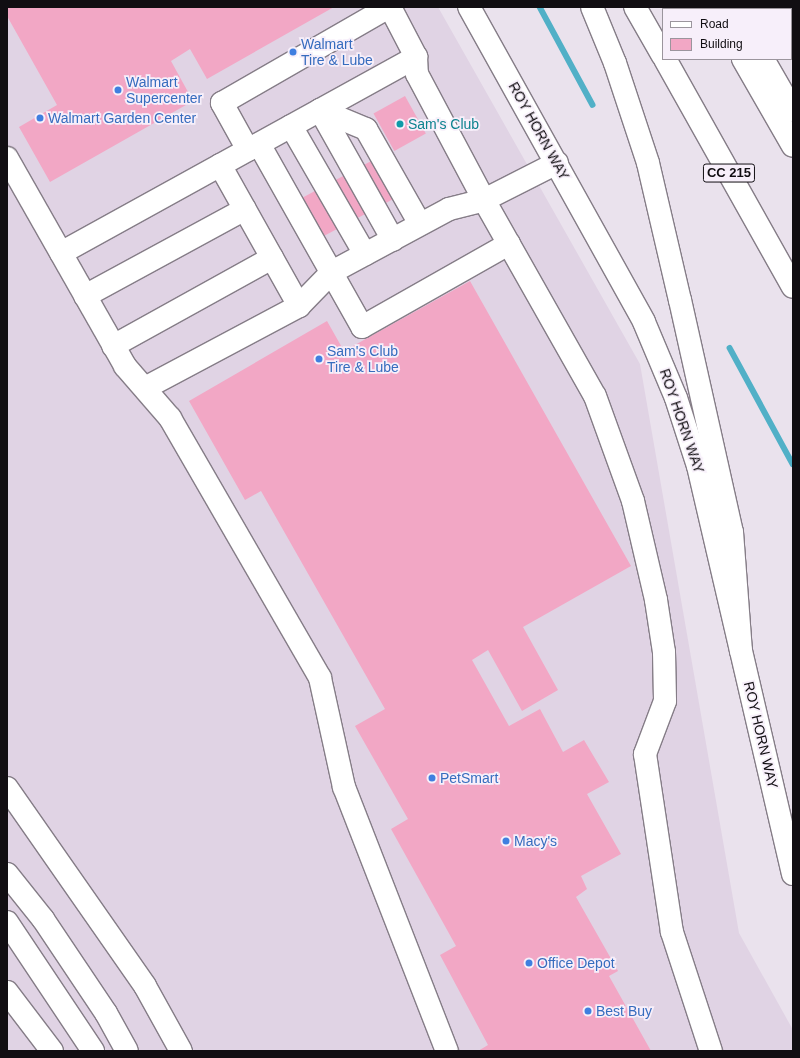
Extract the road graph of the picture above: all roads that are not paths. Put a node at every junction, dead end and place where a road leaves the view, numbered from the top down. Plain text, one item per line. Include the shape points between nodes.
1 (390, 7) edge
2 (469, 7) edge
3 (592, 7) edge
4 (635, 7) edge
5 (662, 54) edge
6 (416, 57) junction
7 (665, 60) edge
8 (744, 60) edge
9 (764, 60) edge
10 (320, 110) junction
11 (793, 111) edge
12 (291, 126) junction
13 (260, 143) junction
14 (793, 146) edge
15 (7, 158) edge
16 (557, 163) junction
17 (220, 165) junction
18 (484, 200) junction
19 (245, 210) junction
20 (408, 231) junction
21 (509, 244) junction
22 (61, 253) junction
23 (365, 254) junction
24 (272, 258) junction
25 (339, 269) junction
26 (793, 287) edge
27 (86, 296) junction
28 (299, 306) junction
29 (113, 346) junction
30 (145, 388) junction
31 (741, 651) junction
32 (10, 799) edge
33 (7, 874) edge
34 (793, 874) edge
35 (7, 922) edge
36 (7, 992) edge
37 (52, 1051) edge
38 (93, 1051) edge
39 (127, 1051) edge
40 (181, 1051) edge
41 (447, 1051) edge
42 (711, 1051) edge

1 - 6 main road
1 - 13 main road via 222,103
2 - 16 main road, ROY HORN WAY
3 - 31 main road via 615,63 648,163 680,300 732,532
4 - 5 main road
6 - 10 main road
6 - 18 main road via 417,74
7 - 26 main road, CC 215
8 - 14 main road
9 - 11 main road
10 - 12 main road
10 - 20 main road
10 - 20 main road via 366,128
12 - 13 main road
12 - 23 main road
13 - 17 main road
13 - 25 main road
15 - 22 main road
16 - 18 main road
16 - 31 main road, ROY HORN WAY via 663,364 698,466
17 - 19 main road
17 - 22 main road
18 - 20 main road via 448,209
18 - 21 main road
19 - 24 main road
19 - 27 main road
20 - 23 main road
21 - 25 main road via 362,327
21 - 42 main road via 595,396 633,501 656,600 664,652 665,701 645,754 672,932
22 - 27 main road
23 - 25 main road
24 - 28 main road
24 - 29 main road
25 - 28 main road
27 - 29 main road
28 - 30 main road
29 - 30 main road
30 - 41 main road via 170,418 323,684 344,787
31 - 34 main road, ROY HORN WAY
32 - 40 main road via 145,986
33 - 39 main road via 43,919 106,1013
35 - 38 main road
36 - 37 main road

